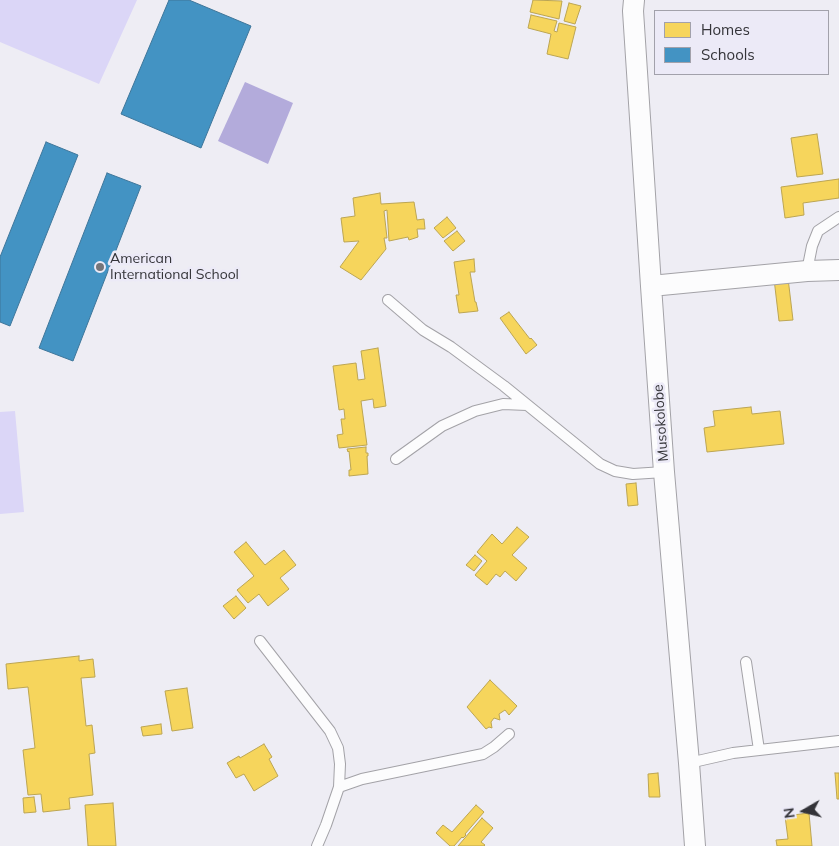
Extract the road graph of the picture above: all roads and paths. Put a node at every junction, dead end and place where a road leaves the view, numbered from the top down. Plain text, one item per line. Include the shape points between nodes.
1 (634, 0) edge
2 (839, 217) edge
3 (839, 270) edge
4 (807, 271) junction
5 (651, 286) junction
6 (388, 300) dead end
7 (527, 404) junction
8 (396, 459) dead end
9 (664, 472) junction
10 (260, 641) dead end
11 (746, 662) dead end
12 (509, 734) dead end
13 (839, 742) edge
14 (759, 750) junction
15 (689, 763) junction
16 (339, 787) junction
17 (318, 846) edge
18 (695, 846) edge

1 - 5 street, Musokolobe
2 - 4 lane via 818,230
3 - 4 street
4 - 5 street
5 - 9 street, Musokolobe
6 - 7 lane via 423,330
7 - 8 lane via 504,404 475,411 442,426
7 - 9 lane via 600,464 633,474
9 - 15 street, Musokolobe
10 - 16 lane via 330,731 338,748
11 - 14 lane
12 - 16 lane via 483,754
13 - 14 lane
14 - 15 lane
15 - 18 street, Musokolobe
16 - 17 lane

